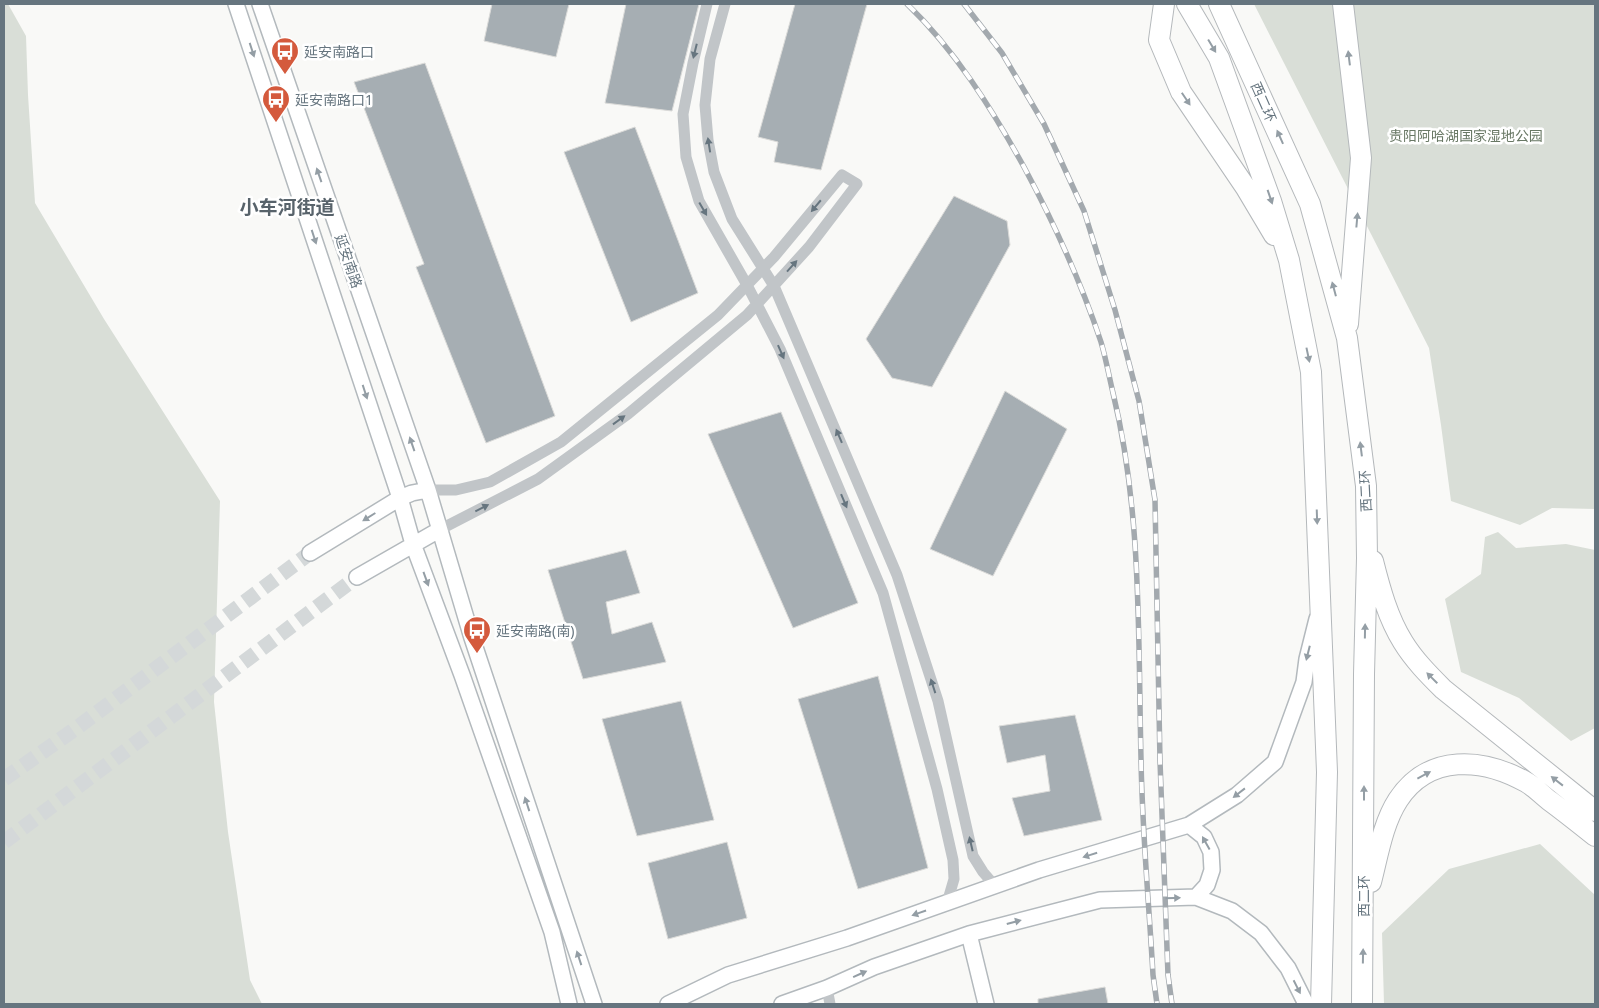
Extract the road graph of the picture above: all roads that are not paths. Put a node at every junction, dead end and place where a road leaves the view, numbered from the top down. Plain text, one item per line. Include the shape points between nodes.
1 (236, 4) edge
2 (260, 4) edge
3 (707, 4) edge
4 (725, 4) edge
5 (1164, 4) edge
6 (1187, 4) edge
7 (1219, 4) edge
8 (1343, 4) edge
9 (1288, 260) junction
10 (764, 267) junction
11 (747, 285) junction
12 (774, 286) junction
13 (757, 305) junction
14 (1347, 338) junction
15 (428, 490) junction
16 (400, 498) junction
17 (439, 530) junction
18 (1366, 533) junction
19 (413, 544) junction
20 (310, 553) tunnel mouth
21 (358, 576) tunnel mouth
22 (1320, 606) junction
23 (1595, 811) edge
24 (1189, 825) junction
25 (1595, 836) edge
26 (994, 886) junction
27 (1196, 898) junction
28 (947, 903) junction
29 (1363, 911) junction
30 (969, 934) junction
31 (827, 988) junction
32 (569, 1004) edge
33 (594, 1004) edge
34 (668, 1004) edge
35 (782, 1004) edge
36 (830, 1004) edge
37 (986, 1004) edge
38 (1306, 1004) edge
39 (1321, 1004) edge
40 (1362, 1004) edge

1 -> 16 street
15 -> 2 street, 延安南路
3 -> 11 street via 683,114 686,158 699,201
10 -> 4 street via 732,219 714,172 708,140 705,105 710,59
5 -> 9 highway via 1159,40 1181,92 1246,188
6 -> 9 highway, 西二环 via 1219,58 1271,201
14 -> 7 highway, 西二环 via 1310,204
14 -> 8 highway via 1362,158
9 -> 22 highway, 西二环 via 1311,372
10 - 11 street
10 - 12 street
12 -> 10 street via 809,247 857,184 842,175
11 - 13 street
11 - 15 street via 718,315 561,442 490,482 456,490
12 - 13 street
26 -> 12 street via 973,856 938,701 897,575
17 -> 13 street via 538,479 628,414
13 -> 28 street via 780,349 883,593 937,789 953,860 954,879
18 -> 14 highway, 西二环 via 1366,486
15 - 16 street
15 - 17 street, 延安南路
16 - 19 street
16 -> 20 street
17 - 19 street
33 -> 17 street, 延安南路
23 -> 18 highway via 1443,689 1424,670 1403,642 1390,616
29 -> 18 highway, 西二环
19 - 21 street
19 -> 32 street via 552,932
22 -> 24 street via 1304,682 1275,762 1237,795
22 - 39 highway, 西二环 via 1327,772
24 -> 26 street
27 -> 24 street via 1208,885 1212,870 1211,852 1204,837
29 -> 25 highway via 1384,832 1397,800 1413,781 1445,766 1472,763 1502,770 1528,783
26 - 28 street
30 -> 27 street via 1100,900
27 -> 38 street via 1232,912 1261,933 1288,968
28 -> 34 street via 728,975
40 -> 29 highway, 西二环
31 -> 30 street via 874,967
30 - 37 street
31 - 35 street
31 - 36 street

